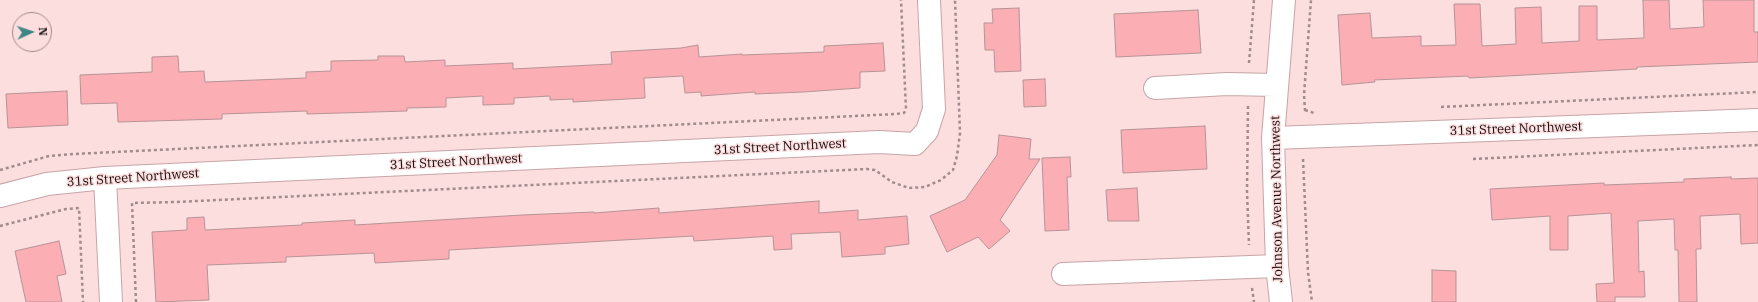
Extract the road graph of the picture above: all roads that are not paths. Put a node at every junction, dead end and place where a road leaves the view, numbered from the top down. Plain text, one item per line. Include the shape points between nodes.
1 (929, 0) edge
2 (1284, 0) edge
3 (1277, 85) junction
4 (1155, 88) dead end
5 (1758, 120) edge
6 (1273, 138) junction
7 (105, 178) junction
8 (0, 196) edge
9 (1277, 266) junction
10 (1063, 274) dead end
11 (111, 302) edge
12 (1281, 302) edge

1 - 7 street, 31st Street Northwest via 934,109 927,130 915,144 871,142
2 - 3 street, Johnson Avenue Northwest
3 - 4 street via 1227,84
3 - 6 street, Johnson Avenue Northwest
5 - 6 street, 31st Street Northwest
6 - 9 street, Johnson Avenue Northwest
7 - 8 street, 31st Street Northwest via 47,184
7 - 11 street
9 - 10 street
9 - 12 street, Johnson Avenue Northwest

